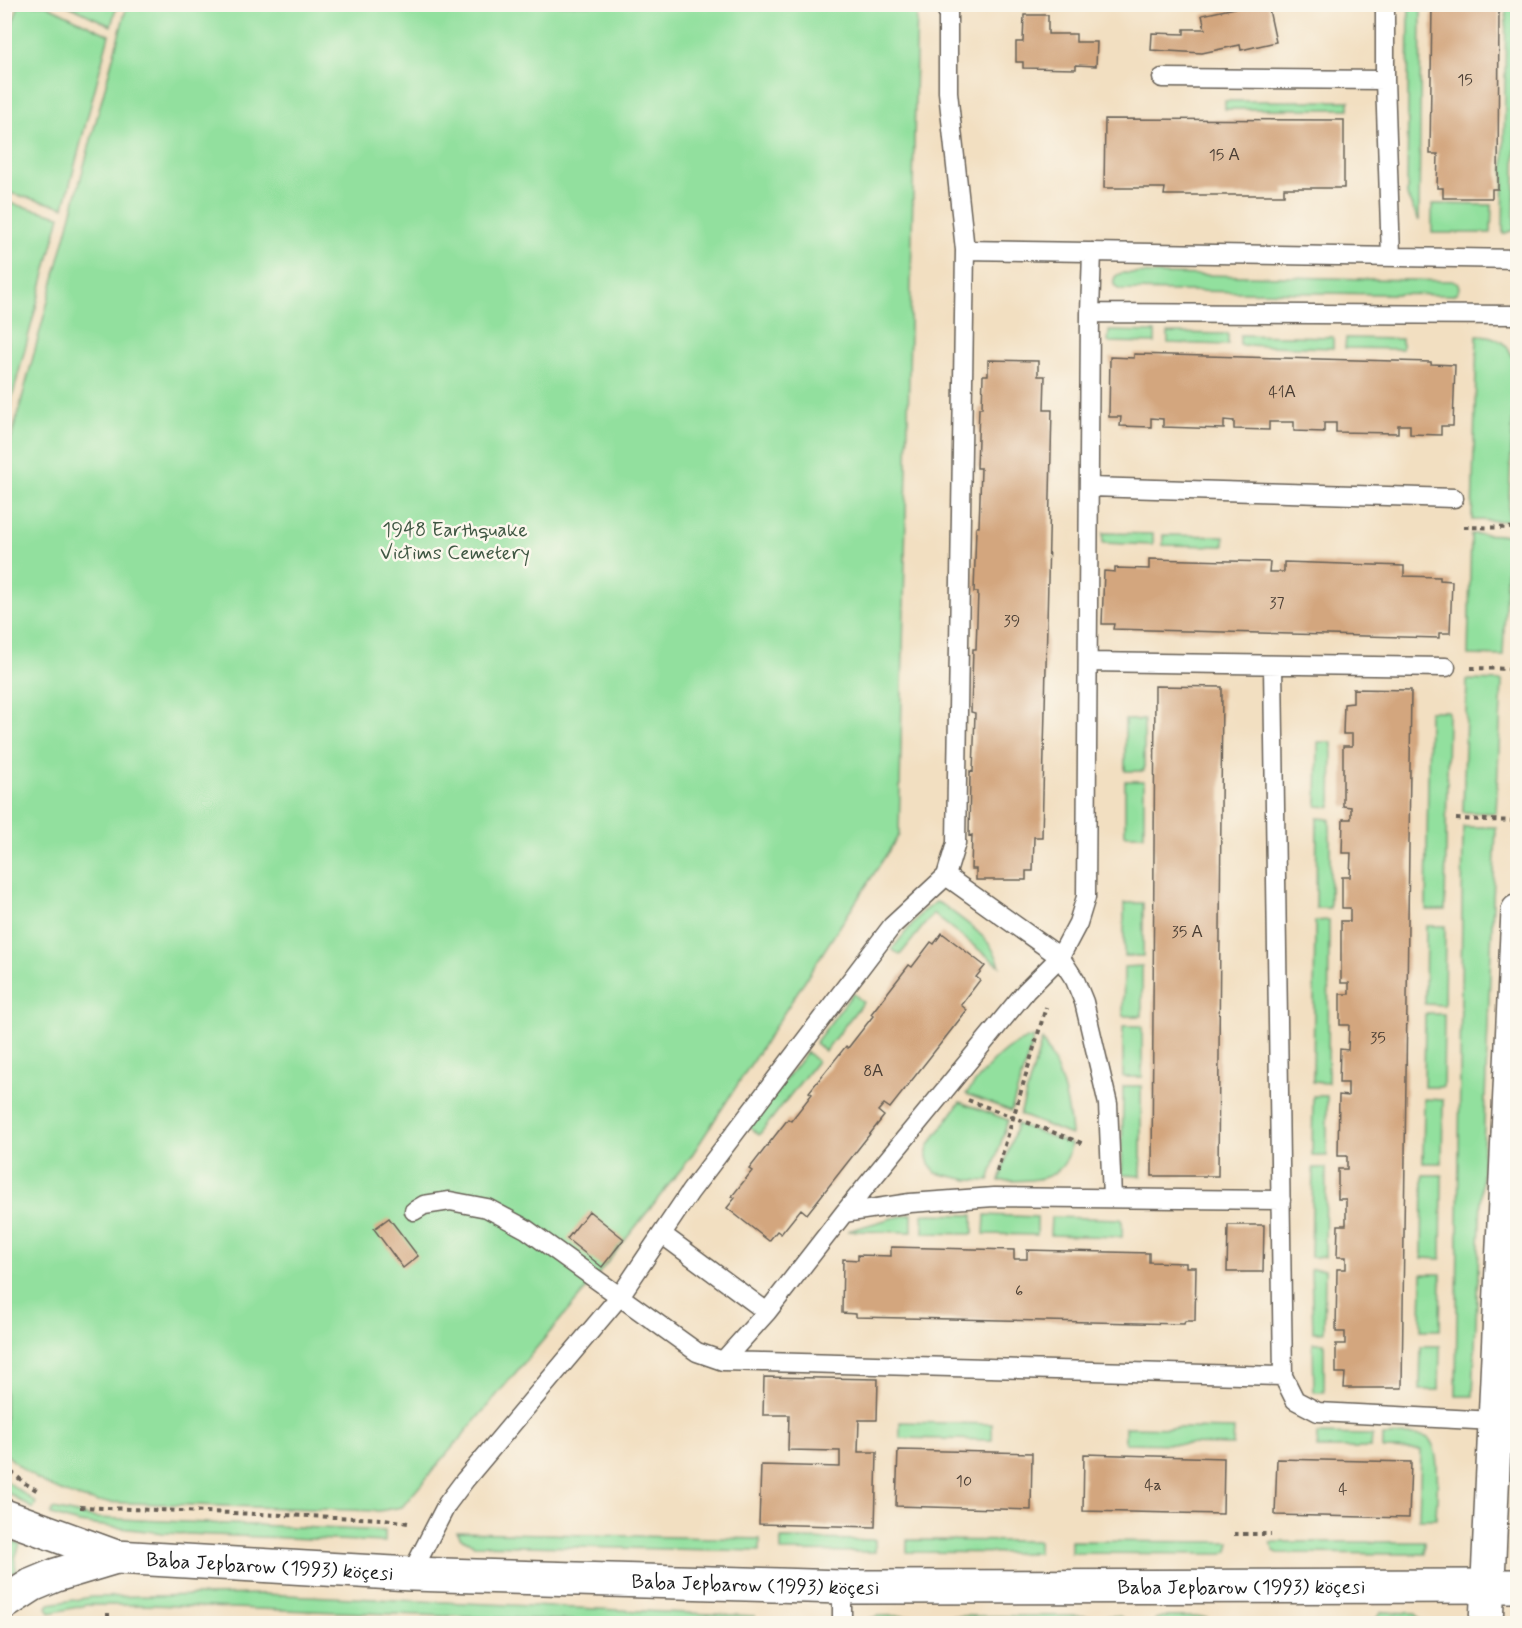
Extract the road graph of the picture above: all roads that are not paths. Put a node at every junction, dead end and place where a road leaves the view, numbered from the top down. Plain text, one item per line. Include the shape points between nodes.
1 (948, 4) edge
2 (1385, 4) edge
3 (1162, 78) dead end
4 (1385, 80) junction
5 (965, 250) junction
6 (1092, 252) junction
7 (1391, 257) junction
8 (1518, 259) edge
9 (1090, 313) junction
10 (1518, 315) edge
11 (1090, 487) junction
12 (1454, 498) dead end
13 (1088, 662) junction
14 (1273, 666) junction
15 (1446, 667) dead end
16 (946, 876) junction
17 (1518, 911) edge
18 (1060, 957) junction
19 (1515, 1014) edge
20 (1112, 1197) junction
21 (1281, 1200) junction
22 (414, 1211) dead end
23 (844, 1213) junction
24 (663, 1234) junction
25 (620, 1296) junction
26 (767, 1312) junction
27 (723, 1361) junction
28 (1283, 1376) junction
29 (1495, 1421) junction
30 (4, 1516) edge
31 (116, 1557) junction
32 (411, 1574) junction
33 (1503, 1586) edge
34 (842, 1587) junction
35 (4, 1603) edge
36 (843, 1623) edge
37 (1486, 1623) edge

1 - 5 lane via 948,92
2 - 4 lane
3 - 4 lane
4 - 7 lane
5 - 6 lane
5 - 16 lane via 956,843
6 - 7 lane
6 - 9 lane
7 - 8 lane
9 - 10 lane
9 - 11 lane
11 - 12 lane
11 - 13 lane
13 - 14 lane
13 - 18 lane via 1086,897
14 - 15 lane
14 - 21 lane
16 - 18 lane
16 - 24 lane via 892,926 690,1192
17 - 19 street
18 - 20 lane via 1084,1002 1108,1104
18 - 23 lane via 1026,991
19 - 29 street
20 - 21 lane
20 - 23 lane via 994,1197
21 - 28 lane
22 - 25 lane via 423,1205 450,1202 487,1208 526,1229
23 - 26 lane
24 - 25 lane
24 - 26 lane
25 - 27 lane via 697,1352
25 - 32 lane via 447,1503
26 - 27 lane
27 - 28 lane
28 - 29 lane via 1295,1401 1318,1412
29 - 33 street
30 - 31 street
31 - 32 street, Baba Jepbarow (1993) köçesi
31 - 35 street, Baba Jepbarow (1993) köçesi via 56,1575
32 - 34 street, Baba Jepbarow (1993) köçesi
33 - 34 street, Baba Jepbarow (1993) köçesi
33 - 37 street
34 - 36 lane

